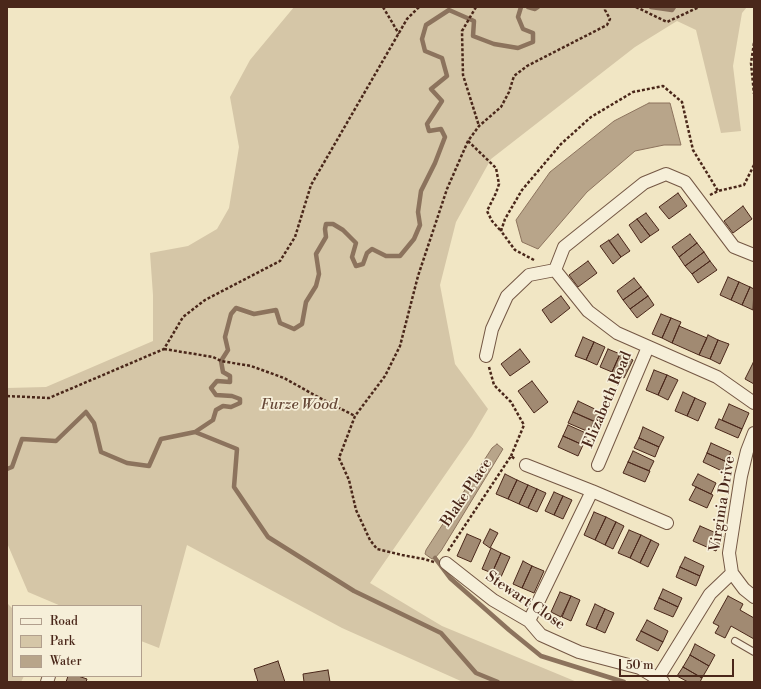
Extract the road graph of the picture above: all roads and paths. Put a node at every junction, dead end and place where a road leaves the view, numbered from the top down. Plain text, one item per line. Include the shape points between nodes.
1 (383, 7) edge
2 (420, 7) edge
3 (476, 7) edge
4 (606, 7) edge
5 (636, 7) edge
6 (699, 7) edge
7 (399, 34) junction
8 (754, 43) edge
9 (754, 94) edge
10 (478, 126) junction
11 (468, 141) junction
12 (754, 164) edge
13 (718, 191) junction
14 (698, 200) junction
15 (501, 231) junction
16 (754, 255) edge
17 (535, 260) dead end
18 (555, 270) junction
19 (648, 347) junction
20 (164, 349) junction
21 (486, 356) joint
22 (7, 396) edge
23 (754, 403) edge
24 (355, 416) junction
25 (754, 433) edge
26 (511, 456) junction
27 (526, 465) joint
28 (598, 465) dead end
29 (592, 492) junction
30 (667, 523) dead end
31 (446, 563) junction
32 (732, 573) junction
33 (754, 597) edge
34 (529, 621) junction
35 (734, 641) dead end
36 (754, 652) edge
37 (660, 680) edge

1 - 7 path
2 - 7 path via 407,19
3 - 10 path via 462,31 463,75
4 - 10 path via 610,19 607,25 527,66 514,76 501,107
5 - 6 path via 667,22
7 - 20 path via 311,185 295,237 280,261 204,300 183,317
8 - 9 path via 751,63
10 - 11 path
11 - 15 path via 496,168 499,184 487,211
11 - 24 path via 444,196 418,276 400,346 385,376
12 - 13 path via 744,185
13 - 14 path
13 - 15 path via 693,150 682,102 663,86 633,92 591,117 561,144 522,190
14 - 16 street via 734,247
14 - 18 street via 685,182 666,174 644,183 564,248
15 - 17 path via 515,250
18 - 19 street, Elizabeth Road via 588,311 617,333
18 - 21 street via 530,275 507,296 492,329
19 - 23 street, Elizabeth Road via 717,377
19 - 28 street, Elizabeth Road
20 - 22 path via 48,398
20 - 24 path via 251,366 284,378
21 - 26 path via 494,385 512,402 524,425
24 - 31 path via 339,458 349,480 356,510 370,540 377,549 439,564
25 - 32 street, Virginia Drive via 741,476 729,553
26 - 27 path, Blake Place
26 - 31 path, Blake Place via 446,553
27 - 29 street
29 - 30 street
29 - 34 street
31 - 34 street, Stewart Close via 493,600
32 - 33 street, Virginia Drive
32 - 37 street, Stewart Close via 710,594
34 - 37 street, Stewart Close via 541,635 579,652 640,668
35 - 36 lane

